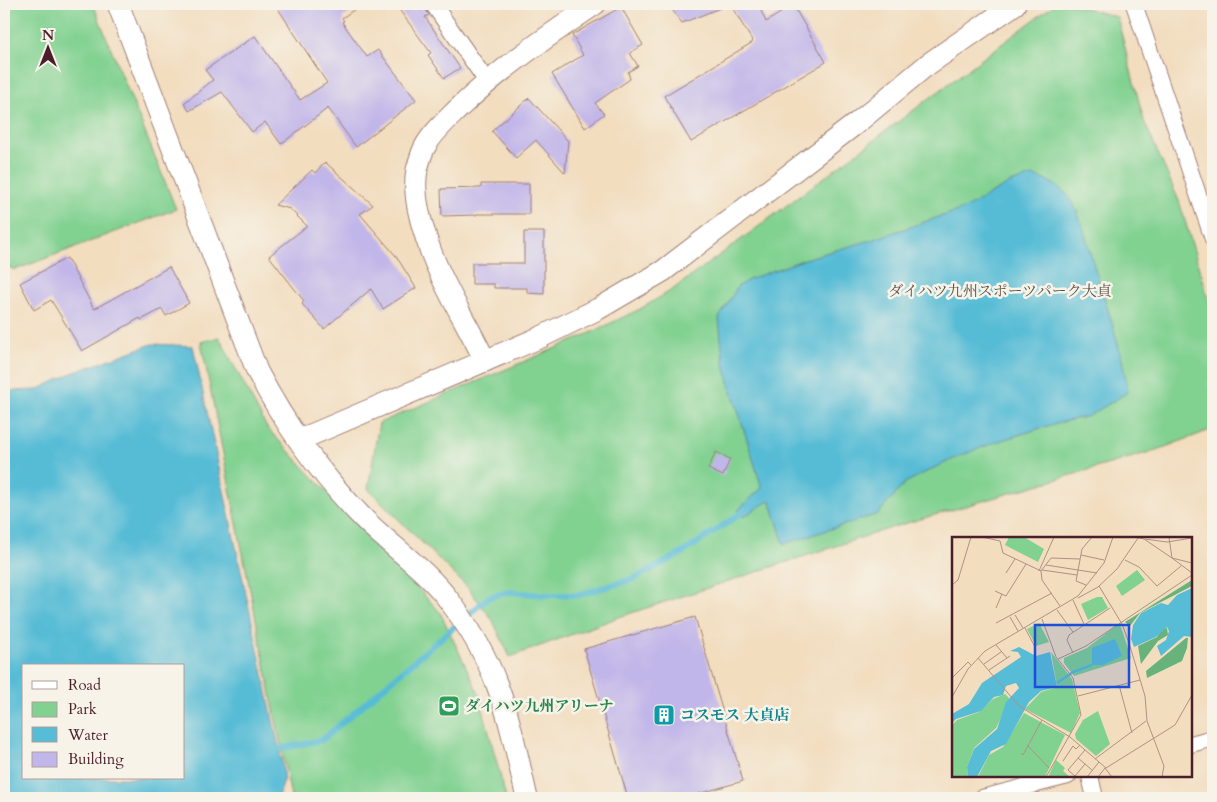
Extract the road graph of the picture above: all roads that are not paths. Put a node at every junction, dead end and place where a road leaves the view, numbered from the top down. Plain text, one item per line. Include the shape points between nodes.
1 (118, 4) edge
2 (433, 4) edge
3 (595, 4) edge
4 (1015, 4) edge
5 (1134, 4) edge
6 (488, 83) junction
7 (1213, 239) edge
8 (485, 361) junction
9 (299, 440) junction
10 (1213, 738) edge
11 (1192, 744) edge
12 (1064, 777) edge
13 (1090, 777) edge
14 (527, 798) edge
15 (982, 798) edge
16 (1096, 798) edge

1 - 9 street via 254,364 278,410
2 - 6 street
3 - 6 street via 520,56
4 - 8 street via 927,65 858,122 663,270 598,309
5 - 7 street
6 - 8 street via 443,124 426,145 417,169 416,191 431,252
8 - 9 street
9 - 14 street via 328,481 432,581 464,623 497,684
10 - 11 street
12 - 15 street
13 - 16 street

